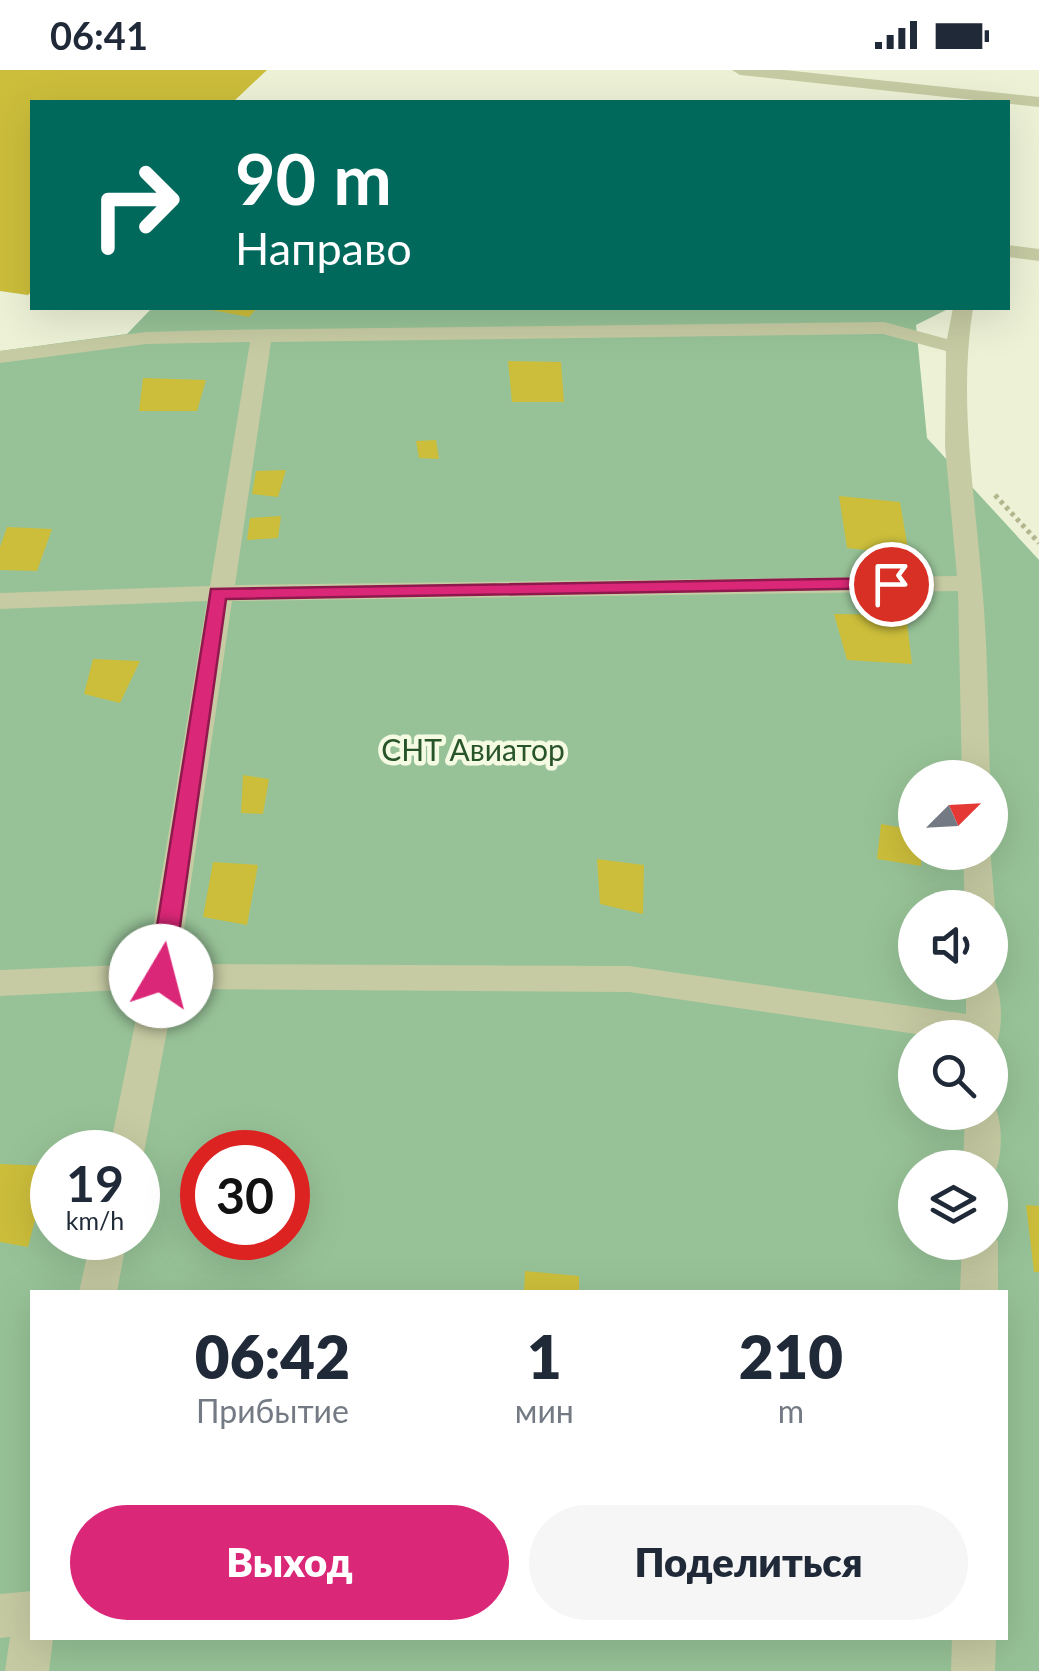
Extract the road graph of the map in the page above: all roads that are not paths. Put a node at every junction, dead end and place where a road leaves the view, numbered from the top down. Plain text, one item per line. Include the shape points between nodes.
1 (740, 70) edge
2 (1039, 102) edge
3 (1010, 251) edge
4 (1039, 255) edge
5 (963, 310) edge
6 (261, 338) junction
7 (954, 347) junction
8 (0, 357) edge
9 (970, 583) junction
10 (218, 593) junction
11 (0, 601) edge
12 (975, 760) edge
13 (161, 976) junction
14 (0, 983) edge
15 (898, 1021) edge
16 (130, 1130) edge
17 (105, 1260) edge
18 (980, 1260) edge
19 (98, 1290) edge
20 (979, 1290) edge
21 (30, 1613) edge
22 (0, 1616) edge
23 (31, 1640) edge
24 (974, 1640) edge
25 (27, 1671) edge
26 (973, 1671) edge

1 - 2 street
3 - 4 street
5 - 7 street
6 - 7 street via 884,328
6 - 8 street via 146,338
6 - 10 street
7 - 9 street via 953,450
9 - 10 street
9 - 12 street
10 - 11 street
10 - 13 street
13 - 14 street
13 - 15 street via 630,979
13 - 16 street
17 - 19 street
18 - 20 street
21 - 22 street
23 - 25 street
24 - 26 street

